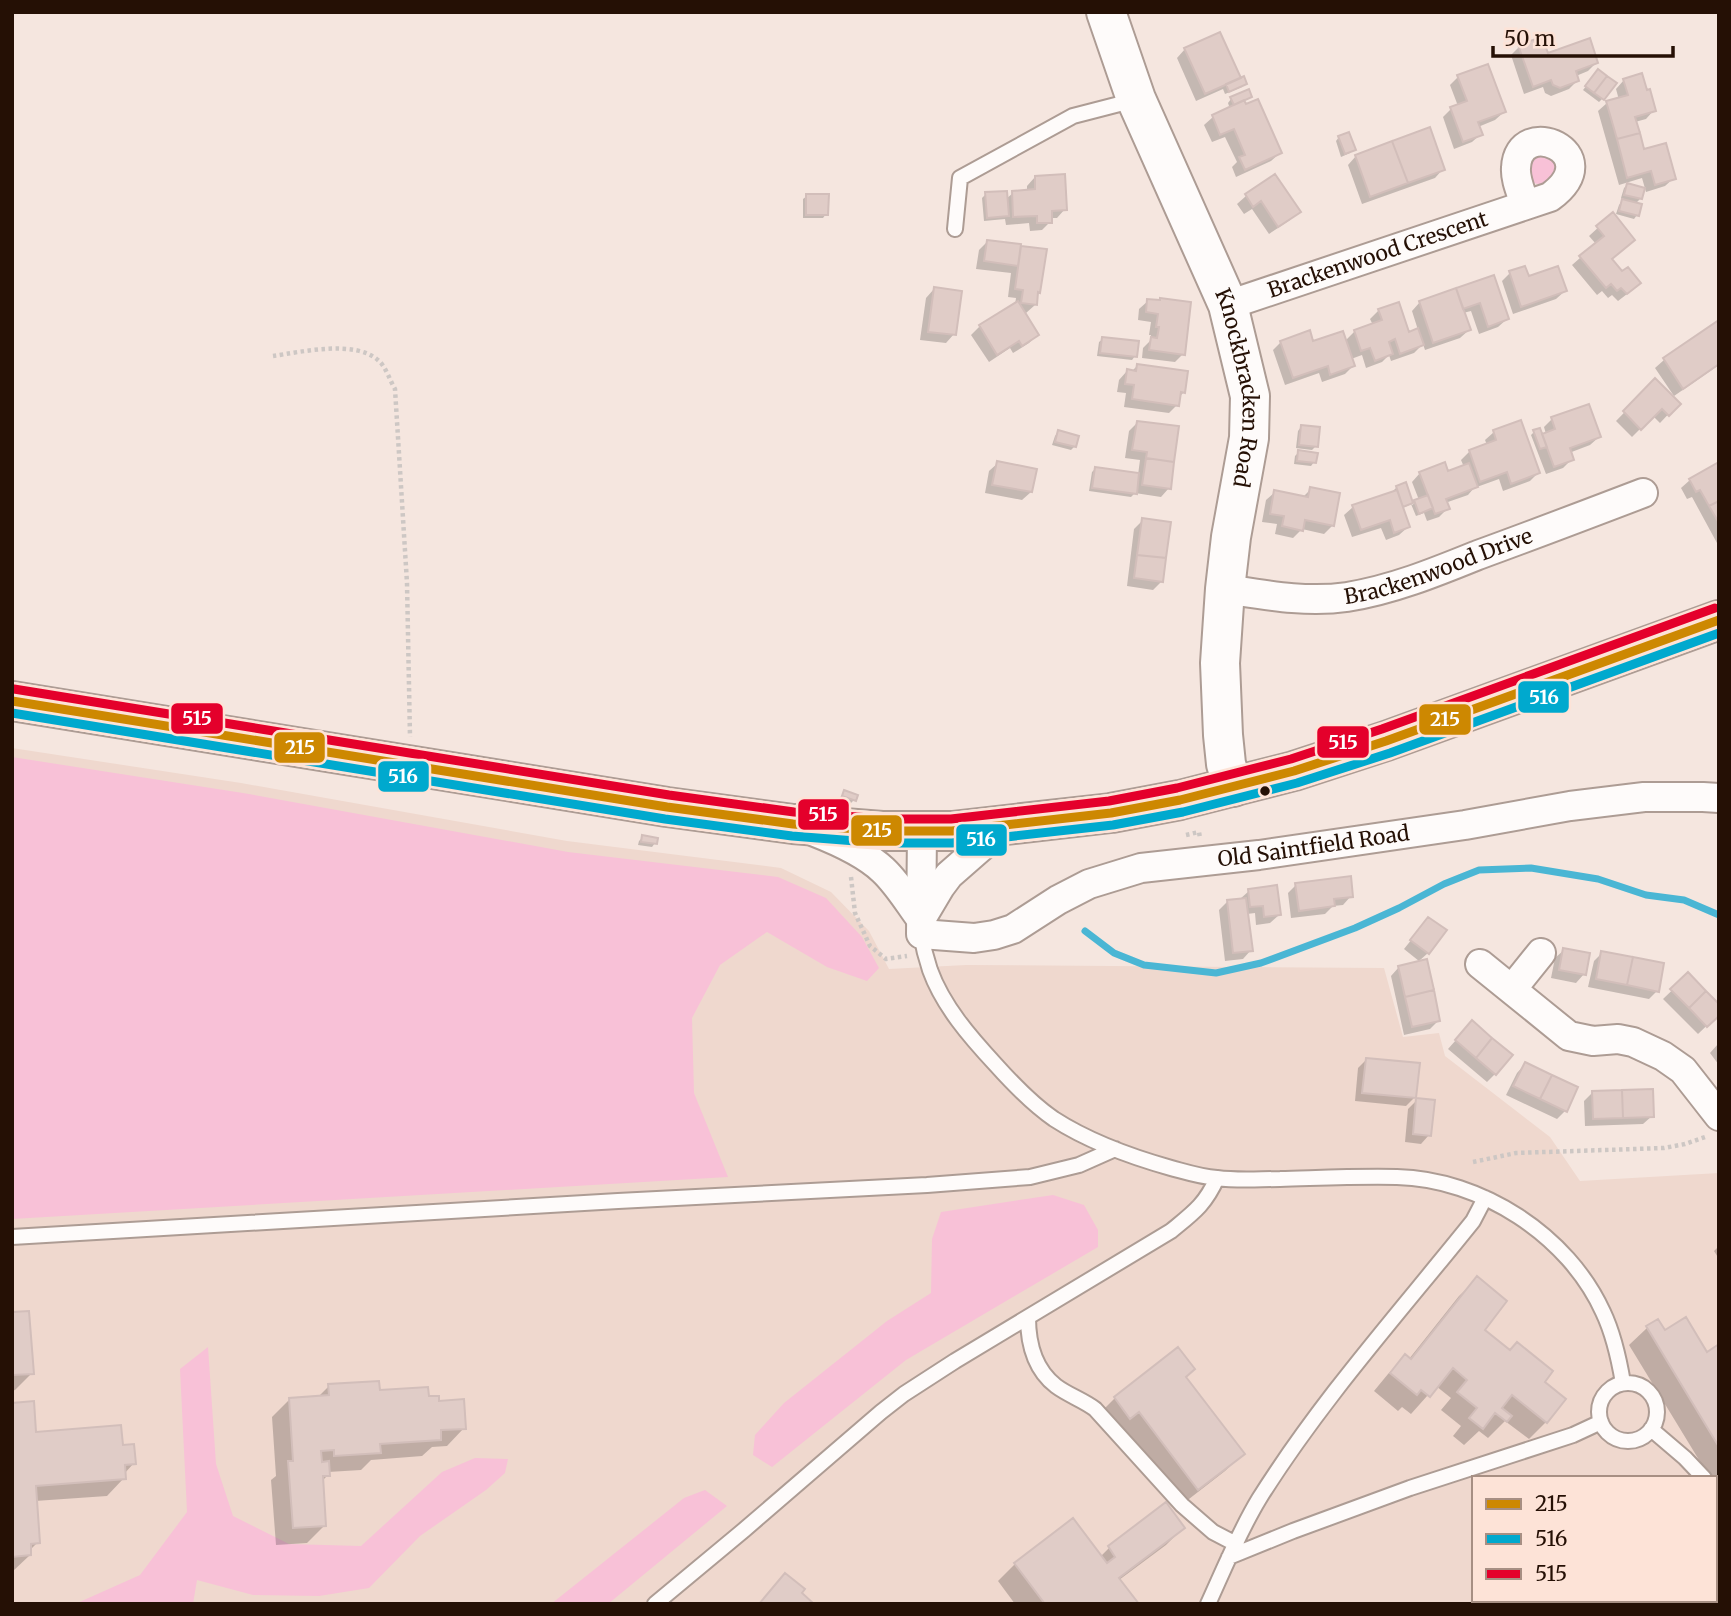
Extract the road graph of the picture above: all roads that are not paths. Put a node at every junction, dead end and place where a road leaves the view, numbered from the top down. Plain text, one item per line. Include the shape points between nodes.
1 (1106, 12) edge
2 (1136, 99) junction
3 (1525, 205) dead end
4 (954, 229) dead end
5 (1228, 305) junction
6 (1643, 493) dead end
7 (1225, 589) junction
8 (1719, 620) edge
9 (12, 701) edge
10 (1233, 787) junction
11 (1719, 798) edge
12 (793, 824) junction
13 (1005, 826) junction
14 (922, 831) junction
15 (922, 935) junction
16 (1541, 953) dead end
17 (1480, 964) dead end
18 (1512, 989) junction
19 (1719, 1116) edge
20 (1115, 1149) junction
21 (1217, 1178) junction
22 (1485, 1198) junction
23 (12, 1237) edge
24 (1028, 1317) junction
25 (1623, 1383) junction
26 (1601, 1422) junction
27 (1651, 1429) junction
28 (1702, 1476) edge
29 (1232, 1551) junction
30 (654, 1604) edge
31 (1208, 1604) edge

1 - 2 main road, Knockbracken Road
2 - 4 lane via 1073,116 960,178
2 - 5 main road, Knockbracken Road
3 - 5 street, Brackenwood Crescent
5 - 7 main road, Knockbracken Road via 1250,396 1250,438
6 - 7 street, Brackenwood Drive via 1383,590 1310,599
7 - 10 main road, Knockbracken Road via 1220,663 1226,764
8 - 10 main road via 1386,741
9 - 12 main road
10 - 13 main road via 1111,813
11 - 15 street, Old Saintfield Road via 1644,797 1141,868 1089,884 1013,929 994,935
12 - 14 main road
12 - 15 street via 876,864 892,880
13 - 14 main road
13 - 15 street via 940,887
14 - 15 street
15 - 20 lane via 930,972 971,1038 1019,1091 1055,1119
16 - 18 street
17 - 18 street
18 - 19 street via 1569,1036 1633,1042 1663,1056 1683,1070
20 - 21 lane
20 - 23 lane via 1079,1165 1030,1177
21 - 22 lane via 1399,1177 1438,1182
21 - 24 lane via 1208,1197 1171,1231
22 - 25 lane via 1539,1231 1583,1277 1612,1334
22 - 29 lane via 1473,1221 1299,1439
24 - 29 lane via 1029,1341 1046,1376 1095,1409 1182,1505
24 - 30 lane via 904,1394
25 - 26 lane via 1603,1398
25 - 27 lane via 1642,1387 1654,1401
26 - 27 lane via 1611,1436 1628,1441
26 - 29 lane
27 - 28 lane
29 - 31 lane

